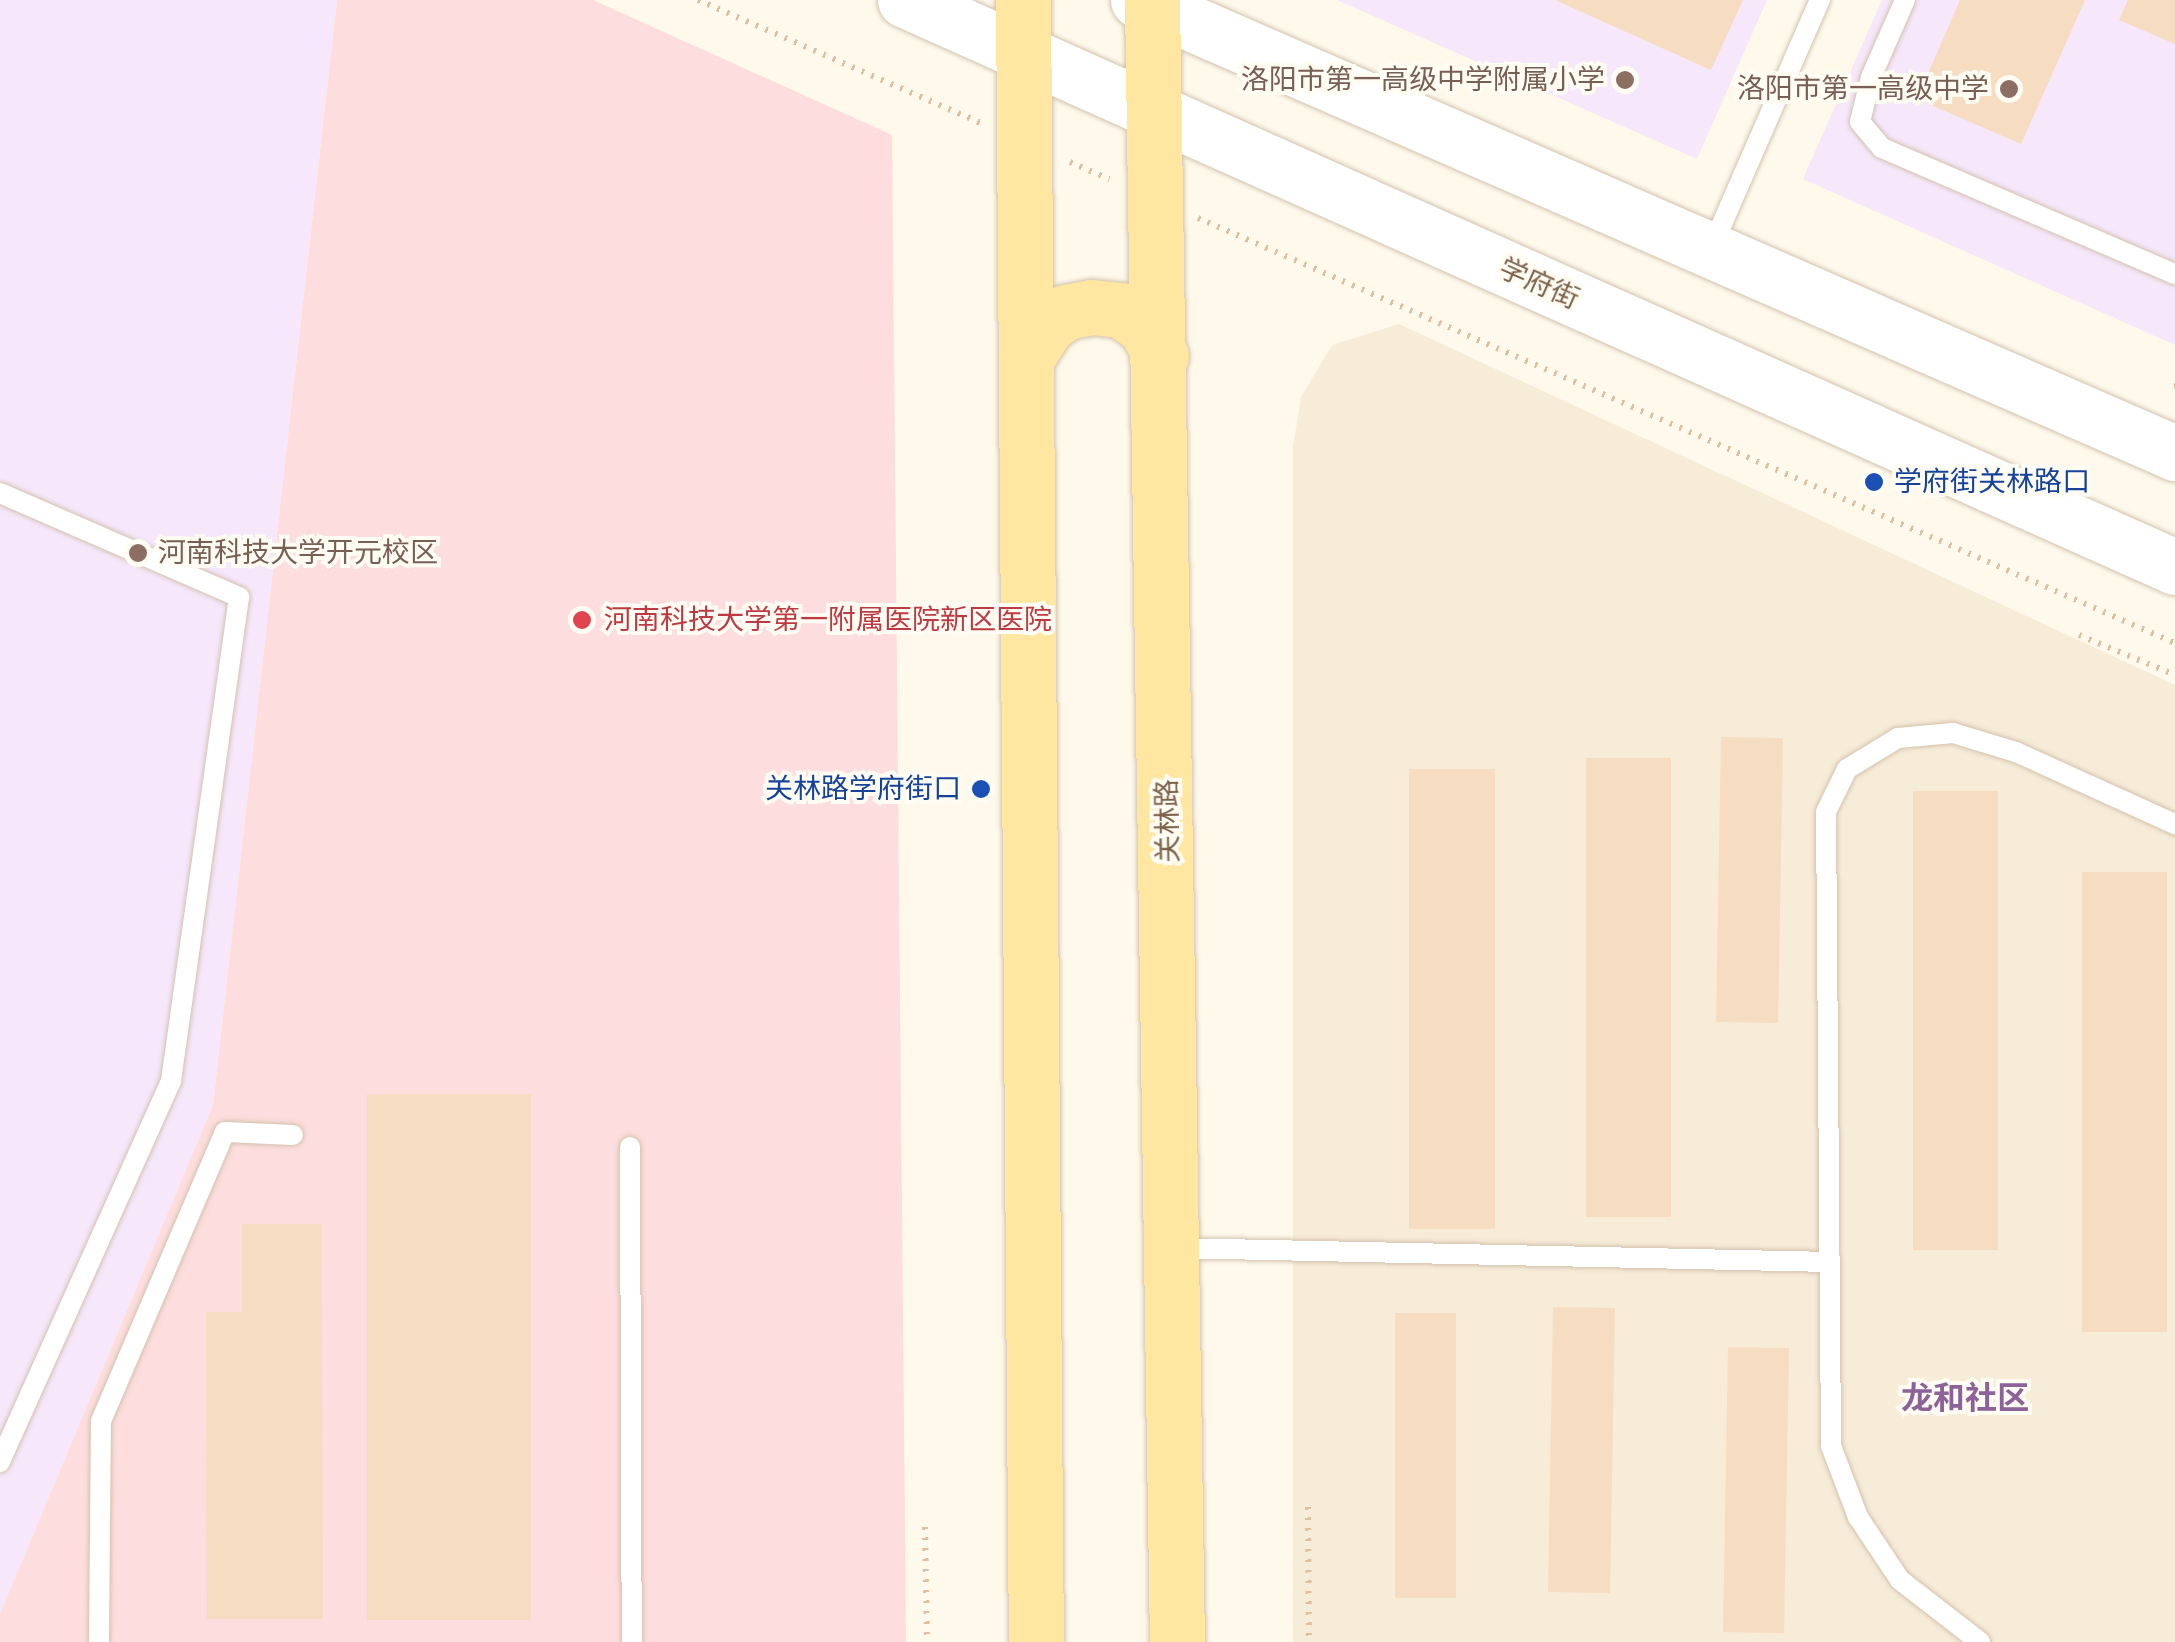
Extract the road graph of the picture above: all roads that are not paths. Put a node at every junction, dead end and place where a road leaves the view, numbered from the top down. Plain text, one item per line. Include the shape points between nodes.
1 (905, 0) edge
2 (1820, 0) edge
3 (1905, 0) edge
4 (1147, 2) edge
5 (1024, 26) edge
6 (1158, 114) junction
7 (1710, 250) junction
8 (2175, 274) edge
9 (1162, 356) junction
10 (1026, 357) junction
11 (2175, 453) edge
12 (0, 494) edge
13 (2175, 567) edge
14 (2175, 824) edge
15 (293, 1135) dead end
16 (630, 1147) dead end
17 (1174, 1248) junction
18 (1830, 1262) junction
19 (0, 1462) edge
20 (99, 1642) edge
21 (632, 1642) edge
22 (1036, 1642) edge
23 (1177, 1642) edge
24 (1980, 1642) edge

1 - 5 main road, 学府街
2 - 7 lane
3 - 8 lane via 1871,77 1860,122 1882,148
4 - 6 main road, 关林路
4 - 7 main road
5 - 6 main road, 学府街
5 - 10 main road
6 - 9 main road, 关林路
6 - 13 main road, 学府街
7 - 11 main road
9 - 10 main road via 1132,318 1090,308 1066,312 1048,325
9 - 17 main road, 关林路
10 - 22 main road
12 - 19 lane via 239,596 171,1081
14 - 18 lane via 2016,752 1953,733 1898,738 1847,769 1826,812
15 - 20 lane via 225,1132 101,1421
16 - 21 lane
17 - 18 lane
17 - 23 main road, 关林路
18 - 24 lane via 1831,1446 1858,1517 1900,1580

